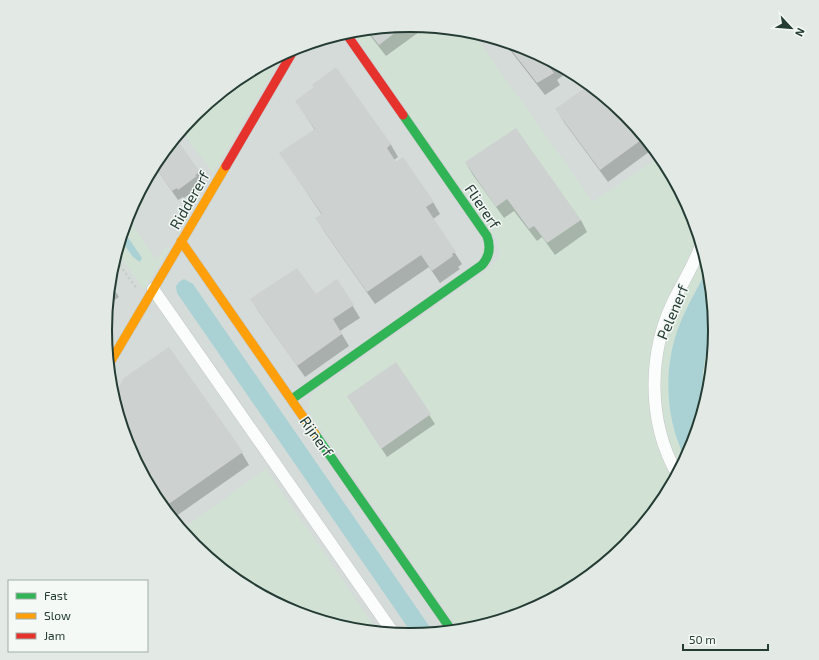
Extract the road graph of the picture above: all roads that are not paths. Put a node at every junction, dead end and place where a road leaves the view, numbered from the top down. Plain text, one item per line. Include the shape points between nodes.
1 (349, 38) edge
2 (288, 58) edge
3 (181, 241) junction
4 (697, 255) edge
5 (150, 294) junction
6 (113, 358) edge
7 (292, 399) junction
8 (674, 468) edge
9 (448, 625) edge
10 (389, 627) edge

1 - 7 street, Fliererf via 487,236 491,245 490,252 482,265
2 - 3 street, Riddererf
3 - 5 street, Riddererf
3 - 7 street, Rijnerf
4 - 8 street, Pelenerf via 674,300 658,347 655,400 660,430
5 - 6 street, Riddererf
5 - 10 street
7 - 9 street, Rijnerf

